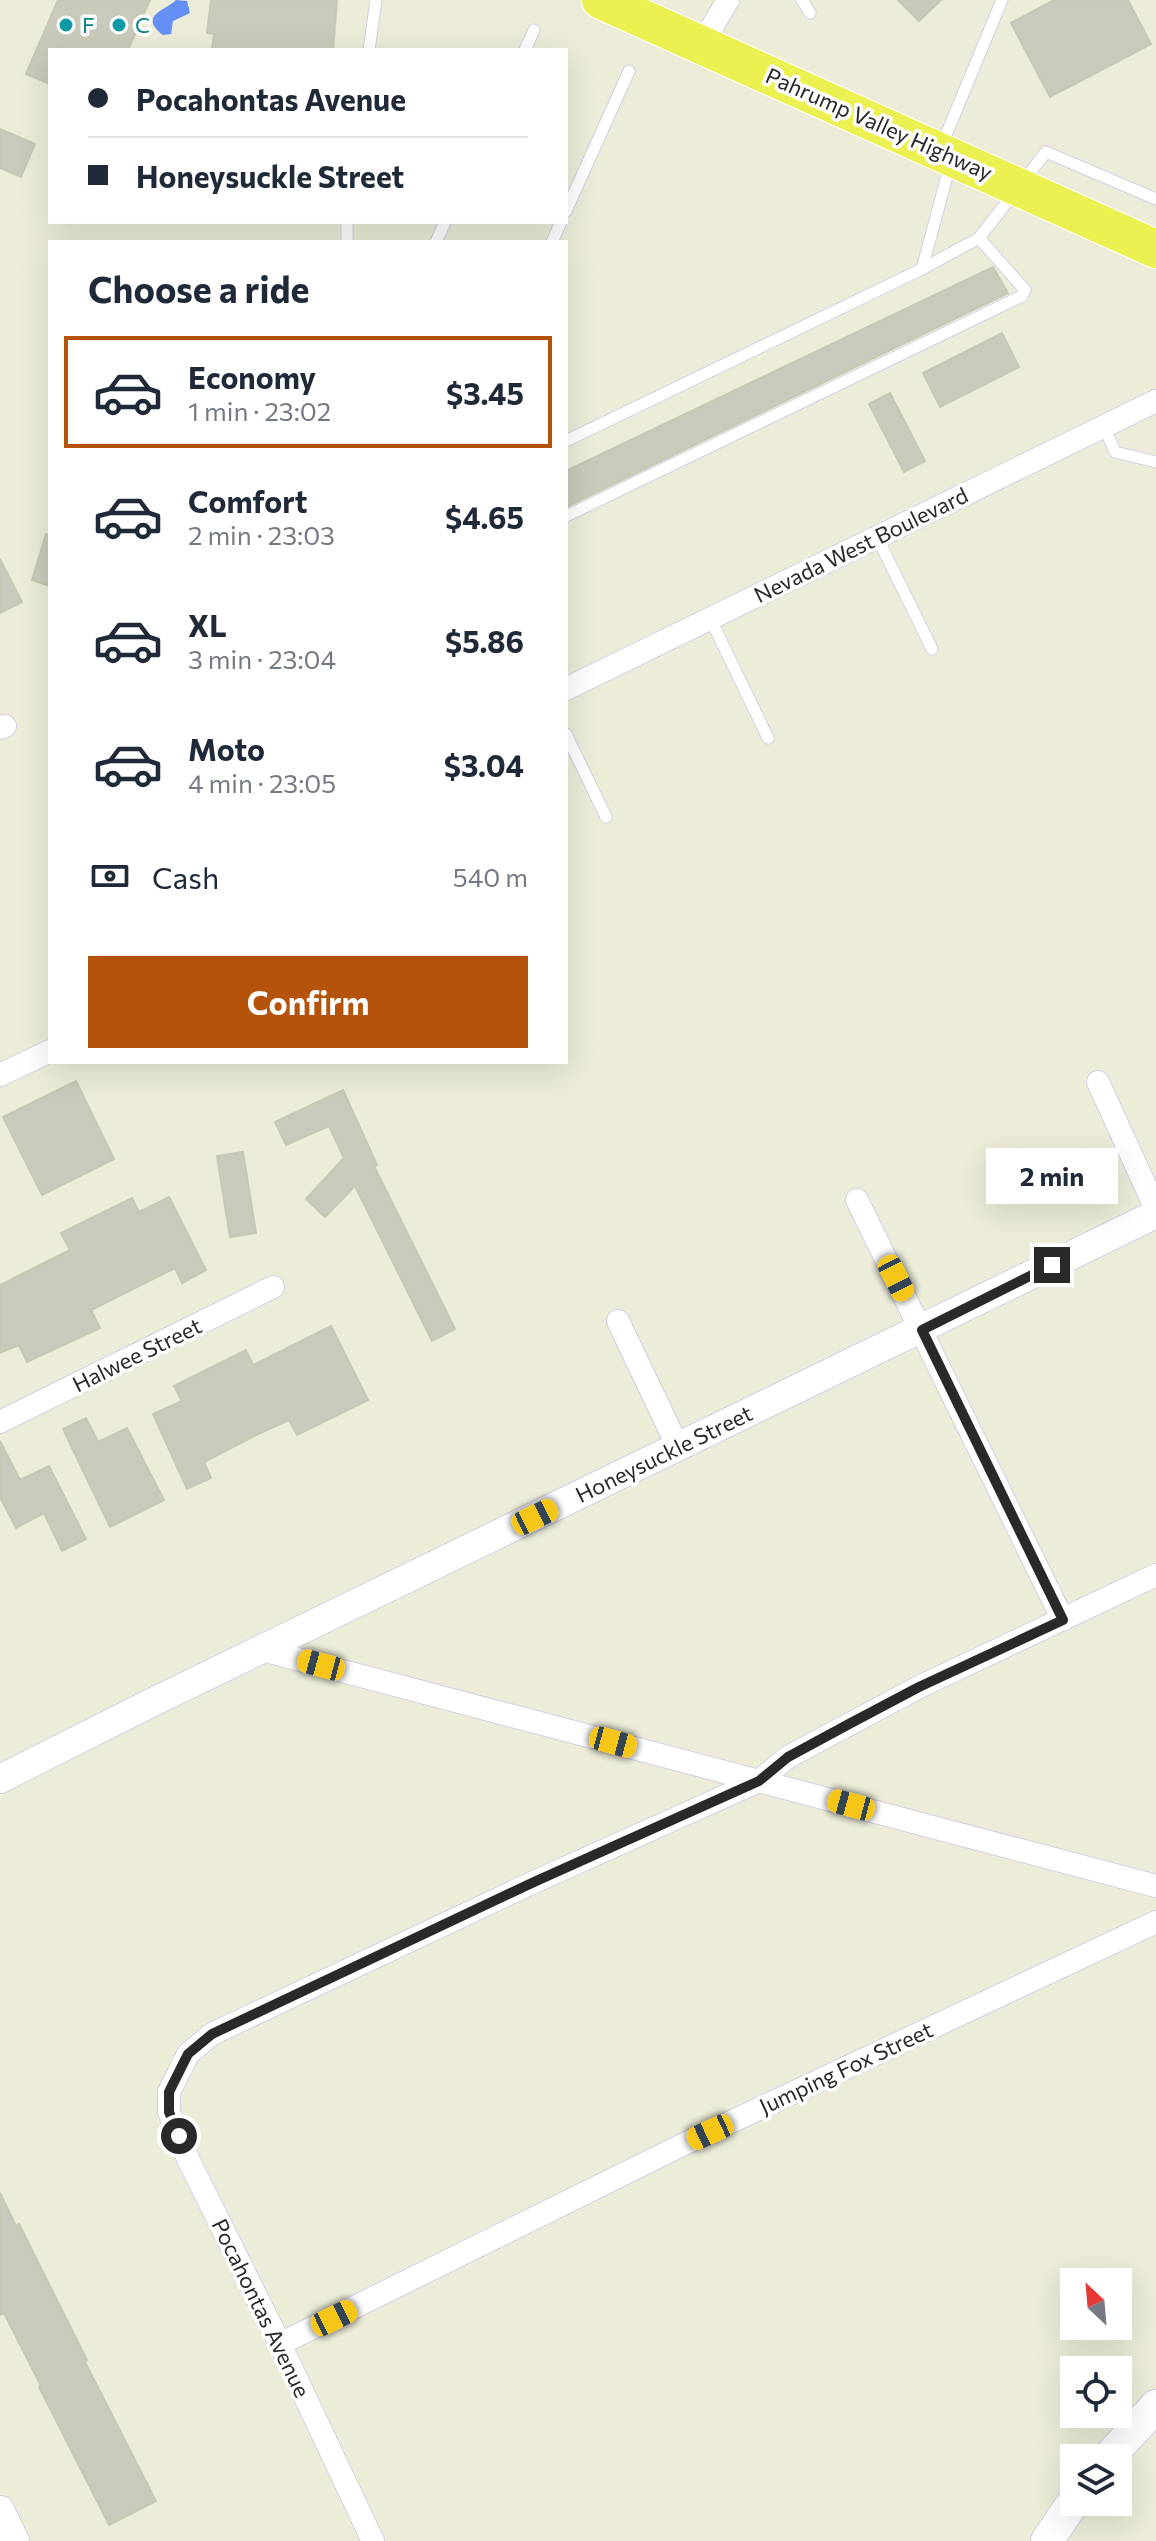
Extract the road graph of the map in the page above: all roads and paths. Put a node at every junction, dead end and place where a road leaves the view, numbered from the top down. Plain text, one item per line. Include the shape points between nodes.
1 (376, 0) edge
2 (601, 0) edge
3 (728, 0) edge
4 (802, 0) edge
5 (1002, 0) edge
6 (810, 13) dead end
7 (534, 30) dead end
8 (702, 44) junction
9 (369, 48) edge
10 (526, 48) edge
11 (629, 71) dead end
12 (946, 155) junction
13 (1017, 187) junction
14 (1156, 199) edge
15 (568, 207) edge
16 (979, 238) junction
17 (1156, 249) edge
18 (922, 269) junction
19 (1156, 401) edge
20 (1104, 426) junction
21 (568, 440) edge
22 (1156, 462) edge
23 (568, 515) edge
24 (877, 537) junction
25 (710, 618) junction
26 (932, 649) dead end
27 (568, 688) edge
28 (568, 738) edge
29 (768, 738) dead end
30 (606, 817) dead end
31 (48, 1052) edge
32 (0, 1075) edge
33 (1098, 1082) dead end
34 (857, 1200) dead end
35 (1156, 1211) edge
36 (273, 1287) dead end
37 (618, 1321) dead end
38 (922, 1330) junction
39 (0, 1422) edge
40 (678, 1447) junction
41 (1156, 1575) edge
42 (1063, 1620) junction
43 (263, 1650) junction
44 (0, 1779) edge
45 (759, 1781) junction
46 (1156, 1886) edge
47 (1156, 1922) edge
48 (280, 2344) junction
49 (1156, 2406) edge
50 (1121, 2444) edge
51 (0, 2510) edge
52 (1064, 2516) edge
53 (15, 2541) edge
54 (373, 2541) edge
55 (1048, 2541) edge

1 - 9 lane
2 - 8 highway, Pahrump Valley Highway
3 - 8 street
4 - 6 lane
5 - 12 lane
7 - 10 lane
8 - 12 highway, Pahrump Valley Highway
11 - 15 lane
12 - 13 highway, Pahrump Valley Highway
12 - 18 lane
13 - 14 lane via 1046,152
13 - 16 lane
13 - 17 highway, Pahrump Valley Highway
16 - 18 lane
16 - 23 lane via 1025,290 1022,296
18 - 21 lane
19 - 20 street, Nevada West Boulevard
20 - 22 lane via 1115,452
20 - 24 street, Nevada West Boulevard
24 - 25 street, Nevada West Boulevard
24 - 26 lane
25 - 27 street, Nevada West Boulevard
25 - 29 lane
28 - 30 lane
31 - 32 street
33 - 35 street
34 - 38 street
35 - 38 street, Honeysuckle Street
36 - 39 street, Halwee Street
37 - 40 street
38 - 40 street, Honeysuckle Street
38 - 42 street
40 - 43 street, Honeysuckle Street
41 - 42 street
42 - 45 street via 849,1724 788,1757
43 - 44 street, Honeysuckle Street
43 - 45 street
45 - 46 street
45 - 48 street, Pocahontas Avenue via 212,2034 188,2054 169,2092 169,2112
47 - 48 street, Jumping Fox Street via 682,2145
48 - 54 street, Pocahontas Avenue
49 - 50 main road
51 - 53 street
52 - 55 main road

